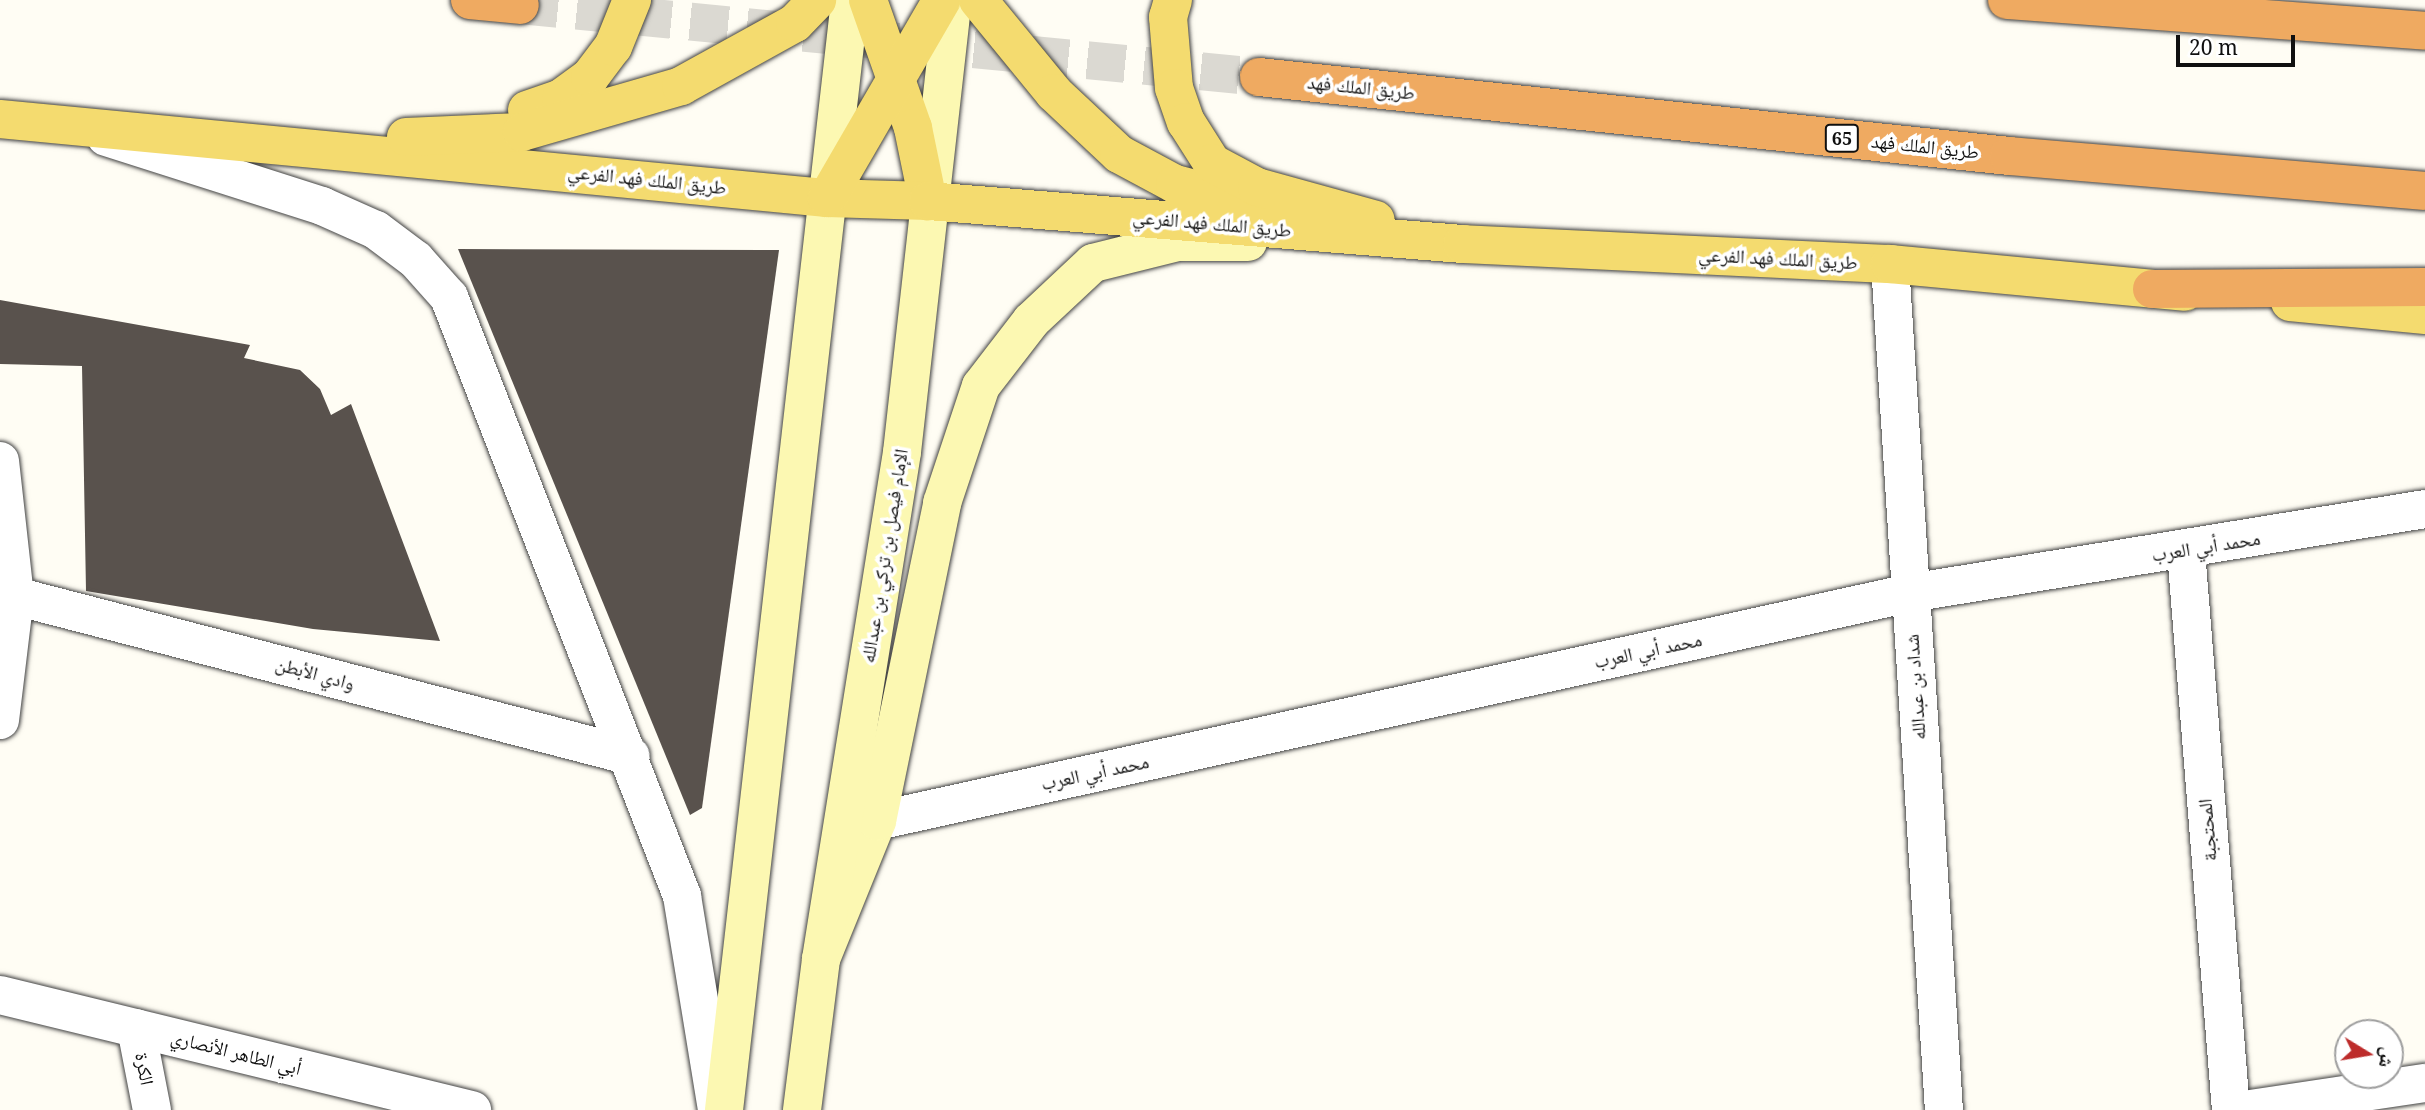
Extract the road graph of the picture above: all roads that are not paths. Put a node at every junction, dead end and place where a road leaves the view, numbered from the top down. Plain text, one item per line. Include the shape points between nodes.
1 (470, 0) edge
2 (632, 0) edge
3 (817, 0) edge
4 (850, 0) edge
5 (869, 0) edge
6 (942, 0) edge
7 (953, 0) edge
8 (978, 0) edge
9 (1172, 0) edge
10 (2007, 0) edge
11 (520, 5) dead end
12 (2425, 31) edge
13 (1259, 77) tunnel mouth
14 (896, 83) junction
15 (0, 119) edge
16 (80, 129) junction
17 (257, 142) junction
18 (2425, 191) edge
19 (827, 198) junction
20 (928, 201) junction
21 (1462, 244) junction
22 (1890, 264) junction
23 (2425, 287) edge
24 (2152, 289) junction
25 (2425, 315) edge
26 (0, 461) edge
27 (2425, 509) edge
28 (2186, 551) junction
29 (1910, 593) junction
30 (8, 599) edge
31 (0, 720) edge
32 (631, 756) junction
33 (877, 821) junction
34 (821, 959) junction
35 (0, 995) edge
36 (136, 1028) junction
37 (2425, 1083) edge
38 (2301, 1106) edge
39 (152, 1110) edge
40 (472, 1110) edge
41 (717, 1110) edge
42 (724, 1110) edge
43 (802, 1110) edge
44 (1944, 1110) edge
45 (2231, 1110) edge
46 (2244, 1110) edge

1 - 11 highway
2 - 17 main road via 613,47 590,77 561,98 513,115
3 - 17 main road via 794,23 681,86 522,132
4 - 19 main road
5 - 14 main road
6 - 14 main road
7 - 20 main road, الإمام فيصل بن تركي بن عبدالله
8 - 21 main road via 1054,93 1119,154 1175,184 1236,202
9 - 21 main road via 1168,16 1174,88 1186,122 1212,163 1257,187
10 - 12 highway
13 - 18 highway, طريق الملك فهد / 65 via 2009,156
14 - 19 main road
14 - 20 main road via 913,128
15 - 16 main road, طريق الملك فهد الفرعي
16 - 17 main road, طريق الملك فهد الفرعي
16 - 32 street via 322,206 376,230 416,260 449,297
17 - 19 main road, طريق الملك فهد الفرعي
19 - 20 main road, طريق الملك فهد الفرعي
19 - 42 main road
20 - 21 main road, طريق الملك فهد الفرعي
20 - 34 main road, الإمام فيصل بن تركي بن عبدالله via 902,452
21 - 22 main road, طريق الملك فهد الفرعي
21 - 33 main road via 1177,242 1093,263 1031,321 981,386 942,503
22 - 24 main road, طريق الملك فهد الفرعي
22 - 29 street, شداد بن عبدالله
23 - 24 highway
24 - 25 main road, طريق الملك فهد الفرعي
26 - 30 street
27 - 28 street, محمد أبي العرب
28 - 29 street, محمد أبي العرب
28 - 45 street, المحتجبة
29 - 33 street, محمد أبي العرب
29 - 44 street, شداد بن عبدالله
30 - 31 street
30 - 32 street, وادي الأبطن
32 - 41 street via 682,896
33 - 34 main road
34 - 43 main road, الإمام فيصل بن تركي بن عبدالله
35 - 36 street, أبي الطاهر الأنصاري
36 - 39 street, الكرة
36 - 40 street, أبي الطاهر الأنصاري
37 - 38 street
38 - 46 street

